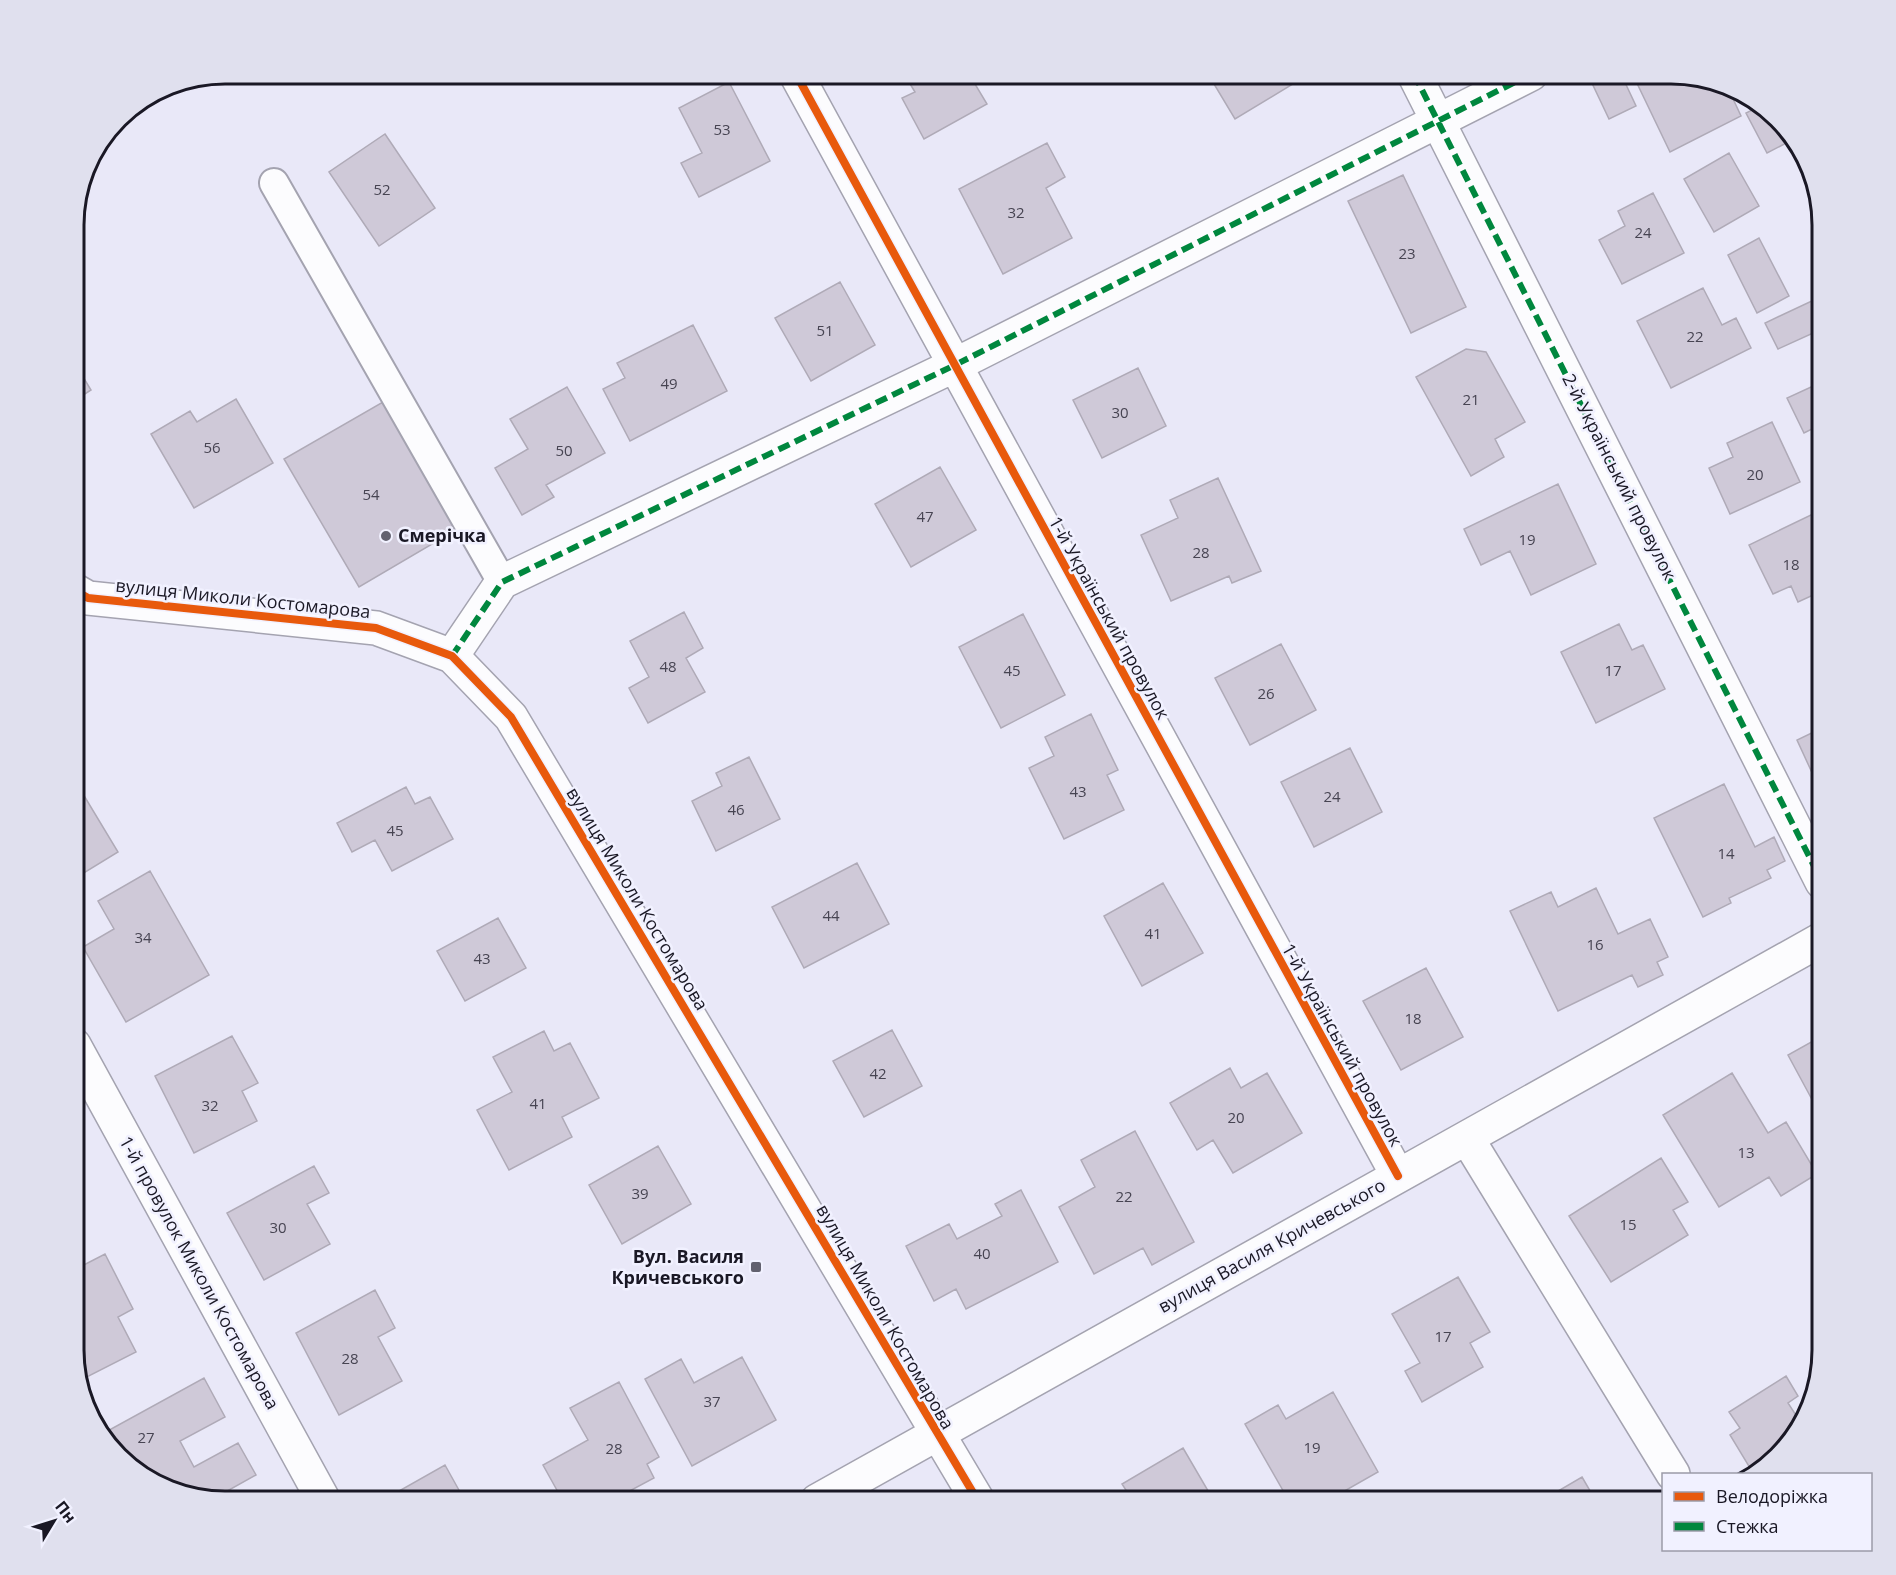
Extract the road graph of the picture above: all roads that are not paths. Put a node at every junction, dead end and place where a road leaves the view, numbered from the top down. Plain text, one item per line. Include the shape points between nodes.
1 (801, 84) edge
2 (1419, 84) edge
3 (1511, 84) edge
4 (1439, 120) junction
5 (274, 183) dead end
6 (953, 366) junction
7 (502, 582) junction
8 (84, 596) edge
9 (452, 656) junction
10 (1812, 862) edge
11 (1812, 945) edge
12 (84, 1063) edge
13 (1467, 1138) junction
14 (1398, 1176) junction
15 (937, 1434) junction
16 (1672, 1473) edge
17 (318, 1491) edge
18 (836, 1491) edge
19 (971, 1491) edge

1 - 6 street, 1-й Український провулок
2 - 4 street, 2-й Український провулок
3 - 4 street
4 - 6 street
4 - 10 street, 2-й Український провулок
5 - 7 lane
6 - 7 street
6 - 14 street, 1-й Український провулок
7 - 9 street
8 - 9 street, вулиця Миколи Костомарова via 376,628
9 - 15 street, вулиця Миколи Костомарова via 511,717
11 - 13 street, вулиця Василя Кричевського
12 - 17 street, 1-й провулок Миколи Костомарова
13 - 14 street, вулиця Василя Кричевського
13 - 16 street
14 - 15 street, вулиця Василя Кричевського
15 - 18 street, вулиця Василя Кричевського
15 - 19 street, вулиця Миколи Костомарова

